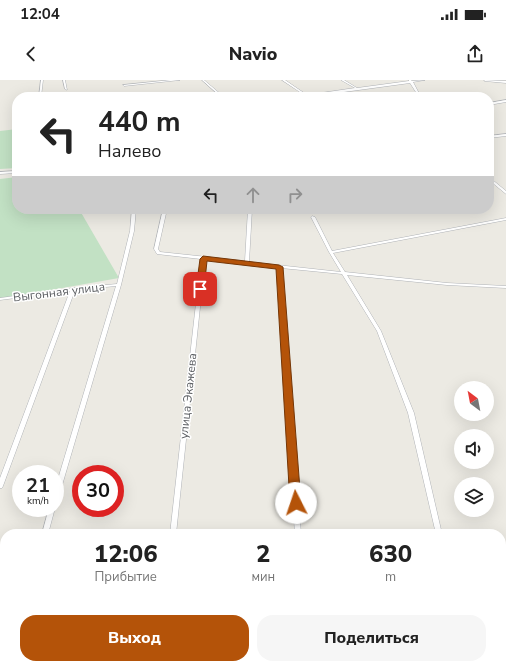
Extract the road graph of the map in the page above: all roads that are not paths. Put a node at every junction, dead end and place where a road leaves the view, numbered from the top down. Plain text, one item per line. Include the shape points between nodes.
1 (42, 80) edge
2 (64, 80) edge
3 (179, 80) edge
4 (203, 80) edge
5 (283, 80) edge
6 (342, 80) edge
7 (424, 80) edge
8 (485, 80) edge
9 (165, 81) edge
10 (411, 81) edge
11 (506, 82) edge
12 (124, 85) dead end
13 (356, 88) junction
14 (66, 89) dead end
15 (41, 92) edge
16 (217, 92) edge
17 (300, 92) edge
18 (331, 92) edge
19 (417, 92) edge
20 (506, 101) edge
21 (494, 103) edge
22 (506, 135) edge
23 (494, 136) edge
24 (12, 172) edge
25 (0, 173) edge
26 (494, 182) edge
27 (506, 193) edge
28 (134, 214) edge
29 (164, 214) edge
30 (250, 214) edge
31 (313, 216) dead end
32 (506, 219) edge
33 (331, 252) junction
34 (203, 259) junction
35 (247, 262) junction
36 (279, 267) junction
37 (345, 273) junction
38 (119, 284) junction
39 (506, 287) edge
40 (73, 289) junction
41 (0, 299) edge
42 (64, 469) edge
43 (0, 486) edge
44 (50, 517) edge
45 (46, 529) edge
46 (174, 529) edge
47 (298, 529) edge
48 (438, 529) edge

1 - 15 street
2 - 14 street
3 - 9 street
4 - 16 street
5 - 17 street
6 - 13 street
7 - 10 street
8 - 11 street
9 - 12 street
10 - 13 street
10 - 19 street
13 - 18 street
20 - 21 main road
22 - 23 street
24 - 25 main road
26 - 27 street
28 - 38 street
29 - 34 street via 156,246 158,253
30 - 35 street
31 - 33 street
32 - 33 street
33 - 37 street
34 - 35 street
34 - 46 street, улица Экажева
35 - 36 street
36 - 37 street
36 - 47 street
37 - 39 street via 447,284
37 - 48 street via 379,331 411,413
38 - 40 street, Выгонная улица
38 - 42 street
40 - 41 street, Выгонная улица
40 - 43 street
44 - 45 street

